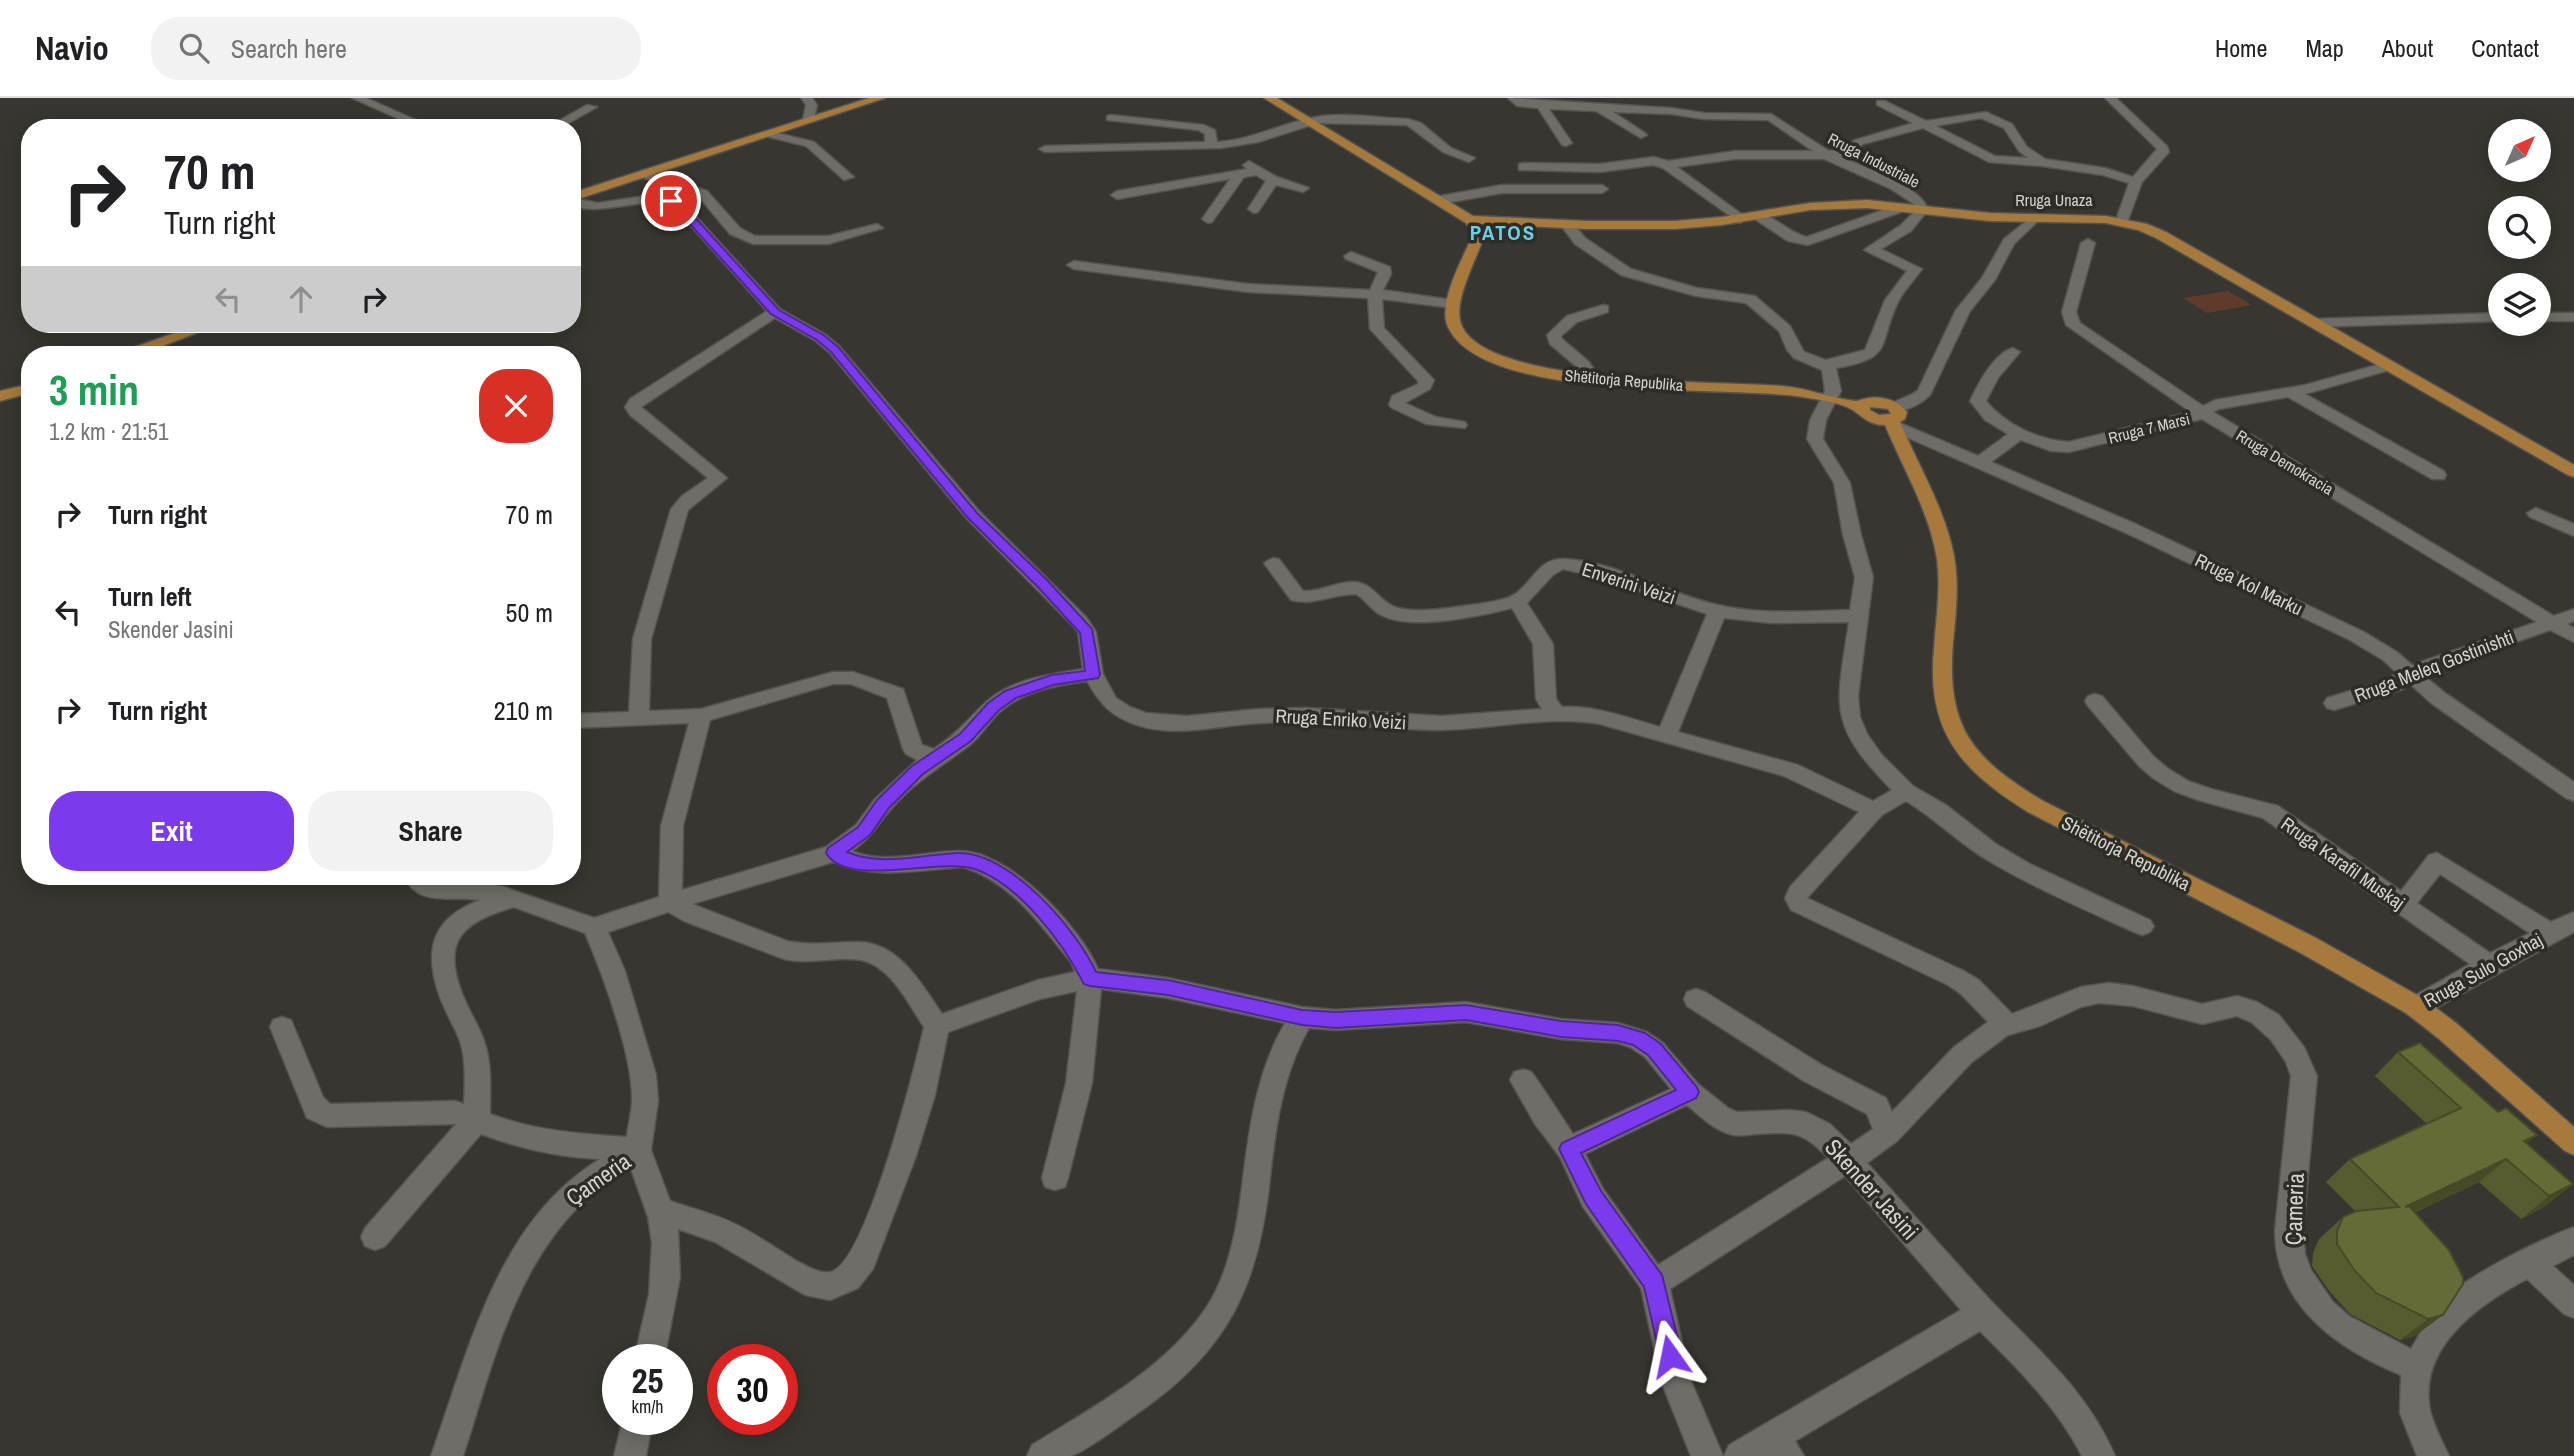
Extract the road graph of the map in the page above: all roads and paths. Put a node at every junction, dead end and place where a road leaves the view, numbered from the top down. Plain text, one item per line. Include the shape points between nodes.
1 (357, 98) edge
2 (806, 98) edge
3 (880, 98) edge
4 (1269, 98) edge
5 (1513, 98) edge
6 (1659, 98) edge
7 (2110, 98) edge
8 (1881, 103) dead end
9 (1542, 106) junction
10 (591, 107) dead end
11 (1599, 108) junction
12 (1671, 111) junction
13 (1111, 118) dead end
14 (409, 119) edge
15 (568, 119) edge
16 (809, 120) junction
17 (1307, 122) junction
18 (1921, 124) junction
19 (769, 134) junction
20 (1641, 135) dead end
21 (1566, 143) dead end
22 (1216, 145) junction
23 (1045, 149) dead end
24 (1826, 155) junction
25 (1469, 158) dead end
26 (2042, 162) junction
27 (1667, 164) junction
28 (1523, 167) dead end
29 (1258, 171) junction
30 (645, 174) junction
31 (1240, 174) junction
32 (848, 177) dead end
33 (1273, 180) junction
34 (2135, 180) junction
35 (1303, 188) dead end
36 (1602, 189) dead end
37 (1117, 195) dead end
38 (581, 197) edge
39 (1440, 200) junction
40 (581, 204) edge
41 (1900, 208) junction
42 (1254, 209) dead end
43 (1922, 210) junction
44 (1756, 216) junction
45 (1208, 219) dead end
46 (1740, 219) junction
47 (2034, 219) junction
48 (1470, 220) junction
49 (2122, 220) junction
50 (1566, 224) junction
51 (877, 228) dead end
52 (2088, 243) dead end
53 (1351, 256) dead end
54 (1074, 265) dead end
55 (1376, 296) junction
56 (1452, 304) junction
57 (1602, 309) dead end
58 (775, 312) junction
59 (2488, 317) edge
60 (2551, 317) edge
61 (2574, 317) edge
62 (2313, 323) junction
63 (188, 333) edge
64 (151, 346) edge
65 (2014, 352) dead end
66 (1825, 365) junction
67 (2388, 366) junction
68 (1593, 380) junction
69 (21, 390) edge
70 (2291, 392) junction
71 (0, 396) edge
72 (1830, 398) junction
73 (2202, 412) junction
74 (1893, 418) junction
75 (1459, 425) dead end
76 (2019, 434) junction
77 (1981, 462) junction
78 (2574, 472) edge
79 (2438, 475) dead end
80 (2536, 513) dead end
81 (2574, 531) edge
82 (1273, 563) dead end
83 (1517, 602) junction
84 (1718, 611) junction
85 (2574, 615) edge
86 (1858, 616) junction
87 (2551, 622) junction
88 (2574, 636) edge
89 (2410, 672) junction
90 (1093, 674) junction
91 (2095, 701) dead end
92 (2334, 704) dead end
93 (701, 716) junction
94 (1557, 716) junction
95 (639, 719) junction
96 (581, 720) edge
97 (1666, 736) junction
98 (935, 756) junction
99 (1906, 791) junction
100 (2574, 793) edge
101 (1874, 810) junction
102 (834, 853) junction
103 (420, 885) edge
104 (513, 899) junction
105 (670, 902) junction
106 (2403, 905) junction
107 (594, 926) junction
108 (2142, 926) dead end
109 (2565, 929) edge
110 (2489, 965) junction
111 (1090, 978) junction
112 (1696, 999) dead end
113 (2416, 1007) junction
114 (1302, 1017) junction
115 (2005, 1023) junction
116 (937, 1026) junction
117 (282, 1027) dead end
118 (1523, 1080) dead end
119 (1689, 1092) junction
120 (477, 1119) junction
121 (1897, 1126) junction
122 (2574, 1143) edge
123 (1569, 1149) junction
124 (638, 1150) junction
125 (1848, 1160) junction
126 (1055, 1178) dead end
127 (659, 1210) junction
128 (374, 1237) dead end
129 (2574, 1240) edge
130 (2530, 1264) junction
131 (1654, 1283) junction
132 (2574, 1304) edge
133 (1983, 1313) junction
134 (652, 1344) edge
135 (2417, 1367) junction
136 (635, 1435) edge
137 (1780, 1446) edge
138 (447, 1456) edge
139 (630, 1456) edge
140 (1043, 1456) edge
141 (1707, 1456) edge
142 (1740, 1456) edge
143 (2099, 1456) edge
144 (2433, 1456) edge

1 - 14 street
2 - 16 street via 812,105
3 - 16 main road
4 - 17 main road
5 - 9 street via 1521,104
6 - 12 street
7 - 34 street via 2163,148
8 - 18 street
9 - 11 street
9 - 21 street
10 - 15 street
11 - 12 street
11 - 20 street
12 - 24 street, Rruga Industriale via 1704,117 1771,117
13 - 22 street via 1200,127 1211,132
16 - 19 main road
17 - 22 street via 1254,140
17 - 25 street via 1408,122 1447,150
17 - 39 main road
18 - 24 street
18 - 26 street via 1993,159
18 - 26 street via 1976,114 1989,116 2008,126 2023,149
19 - 30 main road
19 - 32 street via 810,144
22 - 23 street
22 - 29 street
24 - 27 street via 1735,155
24 - 43 street, Rruga Industriale via 1906,192 1920,202
26 - 34 street
27 - 28 street
27 - 46 street
29 - 31 street
29 - 33 street
30 - 38 main road
30 - 51 street via 703,194 742,237 753,240 828,240
31 - 37 street
31 - 45 street
33 - 35 street
33 - 42 street
34 - 49 street
36 - 39 street via 1502,190
39 - 48 main road
40 - 58 street, Rruga Enriko Veizi via 590,207 664,200 677,203
41 - 43 main road, Rruga Unaza
41 - 44 main road, Rruga Unaza via 1826,205
41 - 44 street via 1808,241 1793,238
43 - 47 main road, Rruga Unaza
43 - 66 street via 1906,228 1871,250 1916,269 1891,302 1878,346 1863,358
44 - 46 main road, Rruga Unaza
46 - 50 main road, Rruga Unaza via 1656,225
47 - 49 main road, Rruga Unaza
47 - 74 street via 2009,242 1988,280 1963,310 1925,392
48 - 50 main road, Rruga Unaza
48 - 56 main road via 1477,239
49 - 62 main road, Rruga Unaza via 2161,235
50 - 66 street via 1580,241 1626,272 1696,292 1750,299 1785,329 1799,355
52 - 73 street, Rruga Demokracia via 2069,312 2073,325
53 - 55 street via 1385,270
54 - 55 street via 1248,288
55 - 56 street
55 - 75 street via 1377,329 1427,383 1397,399 1397,405 1432,421
56 - 68 main road, Shëtitorja Republika via 1458,334 1481,352 1538,371
57 - 68 street via 1572,319 1554,338 1584,365
58 - 90 street, Rruga Enriko Veizi via 835,350 973,516 1080,622 1087,632
58 - 95 street via 633,407 719,478 680,509 642,639
59 - 62 street
60 - 61 street
62 - 67 main road, Rruga Unaza
63 - 64 main road
65 - 76 street, Rruga 7 Marsi via 1978,401 1992,417
66 - 72 street via 1833,391
67 - 70 street, Rruga 7 Marsi
67 - 78 main road, Rruga Unaza
68 - 72 main road, Shëtitorja Republika via 1782,390
69 - 71 main road
70 - 73 street, Rruga 7 Marsi via 2215,405
70 - 79 street
72 - 74 main road, Shëtitorja Republika via 1861,408 1872,418
72 - 86 street via 1815,439 1842,483 1862,564 1864,591
73 - 76 street, Rruga 7 Marsi via 2190,419 2068,447
73 - 87 street, Rruga Demokracia
74 - 77 street, Rruga Kol Marku
74 - 113 main road, Shëtitorja Republika via 1945,554 1948,579 1942,682 1948,716 1962,747 1986,771 2049,813
76 - 77 street
77 - 89 street, Rruga Kol Marku via 2345,630
80 - 81 street
82 - 83 street via 1297,596 1310,598 1357,588 1381,608 1402,614
83 - 84 street, Enverini Veizi via 1543,572 1563,564
83 - 94 street via 1543,644 1546,699
84 - 86 street, Enverini Veizi via 1757,617
84 - 97 street
85 - 87 street, Rruga Meleq Gostinishti
86 - 99 street via 1848,696 1850,717 1875,760
87 - 88 street, Rruga Demokracia
87 - 89 street, Rruga Meleq Gostinishti
89 - 92 street, Rruga Meleq Gostinishti via 2396,684
89 - 100 street, Rruga Kol Marku via 2438,698
90 - 94 street, Rruga Enriko Veizi via 1109,702 1123,712 1164,723 1306,715 1441,723
90 - 98 street via 1051,680 1011,694 965,738
91 - 106 street, Rruga Karafil Muskaj via 2160,773 2206,795 2270,812
93 - 95 street
93 - 98 street via 833,678 853,678 896,694 913,749
93 - 105 street via 672,826
94 - 97 street, Rruga Enriko Veizi via 1601,717
95 - 96 street
97 - 101 street, Rruga Enriko Veizi via 1791,770
98 - 102 street via 883,804 864,831
99 - 101 street
99 - 108 street via 2022,870
101 - 115 street via 1798,892 1799,904 1956,978
102 - 105 street
102 - 111 street via 878,865 963,859 983,865 1025,892 1081,957
103 - 104 street via 428,890 464,889
104 - 107 street
104 - 120 street via 466,915 442,946 442,965 472,1043
105 - 107 street
105 - 116 street via 784,950 863,951 884,960 902,975
106 - 109 street, Rruga Sulo Goxhaj via 2437,861
106 - 110 street, Rruga Karafil Muskaj
107 - 124 street, Çameria via 613,971 643,1075 645,1101
109 - 110 street, Rruga Sulo Goxhaj
110 - 113 street, Rruga Sulo Goxhaj
111 - 114 street, Skender Jasini via 1168,988
111 - 116 street, Skender Jasini via 1038,990
111 - 126 street via 1079,1083
112 - 121 street via 1813,1073 1877,1106
113 - 122 main road, Shëtitorja Republika
114 - 119 street, Skender Jasini via 1336,1020 1466,1012 1561,1029 1618,1033 1639,1039 1654,1050
114 - 140 street via 1287,1041 1265,1107 1254,1202 1241,1260 1217,1317 1193,1348 1122,1406
115 - 121 street via 1941,1075
115 - 135 street, Çameria via 2026,1021 2090,993 2111,993 2184,1012 2206,1014 2240,1006 2255,1013 2289,1042 2304,1076 2290,1220 2290,1251 2300,1282 2319,1310 2346,1332 2376,1351
116 - 127 street via 904,1156 863,1260 848,1278 830,1286 804,1282 723,1232
117 - 120 street via 316,1110 327,1116 436,1110
118 - 123 street
119 - 123 street
119 - 125 street, Skender Jasini via 1735,1124 1806,1124 1821,1132
120 - 124 street via 518,1136 558,1145
120 - 128 street
121 - 125 street
123 - 131 street via 1600,1208
124 - 127 street
124 - 138 street, Çameria via 570,1195 544,1223 505,1295
125 - 131 street
125 - 133 street, Skender Jasini
127 - 134 street via 666,1272
129 - 130 street
130 - 132 street
130 - 135 street via 2455,1309
131 - 141 street via 1676,1381
133 - 137 street
133 - 143 street, Skender Jasini via 2050,1382 2079,1418
135 - 144 street via 2412,1394 2418,1424
136 - 139 street
137 - 142 street

